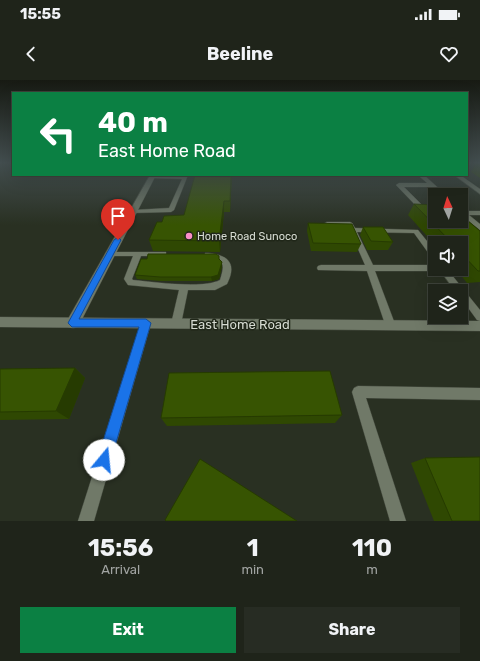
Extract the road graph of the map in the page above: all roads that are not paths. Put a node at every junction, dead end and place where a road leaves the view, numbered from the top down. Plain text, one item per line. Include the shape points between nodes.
1 (148, 184) edge
2 (182, 184) edge
3 (431, 184) joint
4 (469, 184) edge
5 (435, 188) edge
6 (480, 192) edge
7 (133, 212) junction
8 (428, 212) edge
9 (468, 213) edge
10 (480, 213) edge
11 (468, 218) edge
12 (321, 224) edge
13 (480, 228) edge
14 (353, 230) junction
15 (428, 247) edge
16 (110, 254) junction
17 (138, 254) junction
18 (170, 255) edge
19 (202, 255) edge
20 (321, 268) dead end
21 (370, 268) junction
22 (428, 268) edge
23 (184, 287) junction
24 (468, 302) edge
25 (480, 317) edge
26 (0, 322) edge
27 (72, 323) junction
28 (146, 323) junction
29 (176, 324) junction
30 (390, 324) junction
31 (480, 326) edge
32 (480, 394) edge
33 (86, 521) edge
34 (398, 521) edge

1 - 7 street
2 - 7 lane via 171,210
3 - 5 lane
3 - 8 lane via 399,185
4 - 6 lane
7 - 16 street
9 - 10 lane
11 - 13 lane
12 - 14 lane via 350,224
14 - 15 lane via 416,231
14 - 21 lane
16 - 17 lane
16 - 27 street
17 - 18 lane
17 - 23 lane via 128,279 131,283
19 - 23 lane via 217,255 224,258 228,267 224,282 215,288
20 - 21 lane
21 - 22 lane
21 - 30 lane
23 - 29 lane
24 - 25 lane
26 - 27 street, East Home Road
27 - 28 street, East Home Road
28 - 29 street, East Home Road
28 - 33 lane
29 - 30 street, East Home Road
30 - 31 street, East Home Road
32 - 34 lane via 358,392

